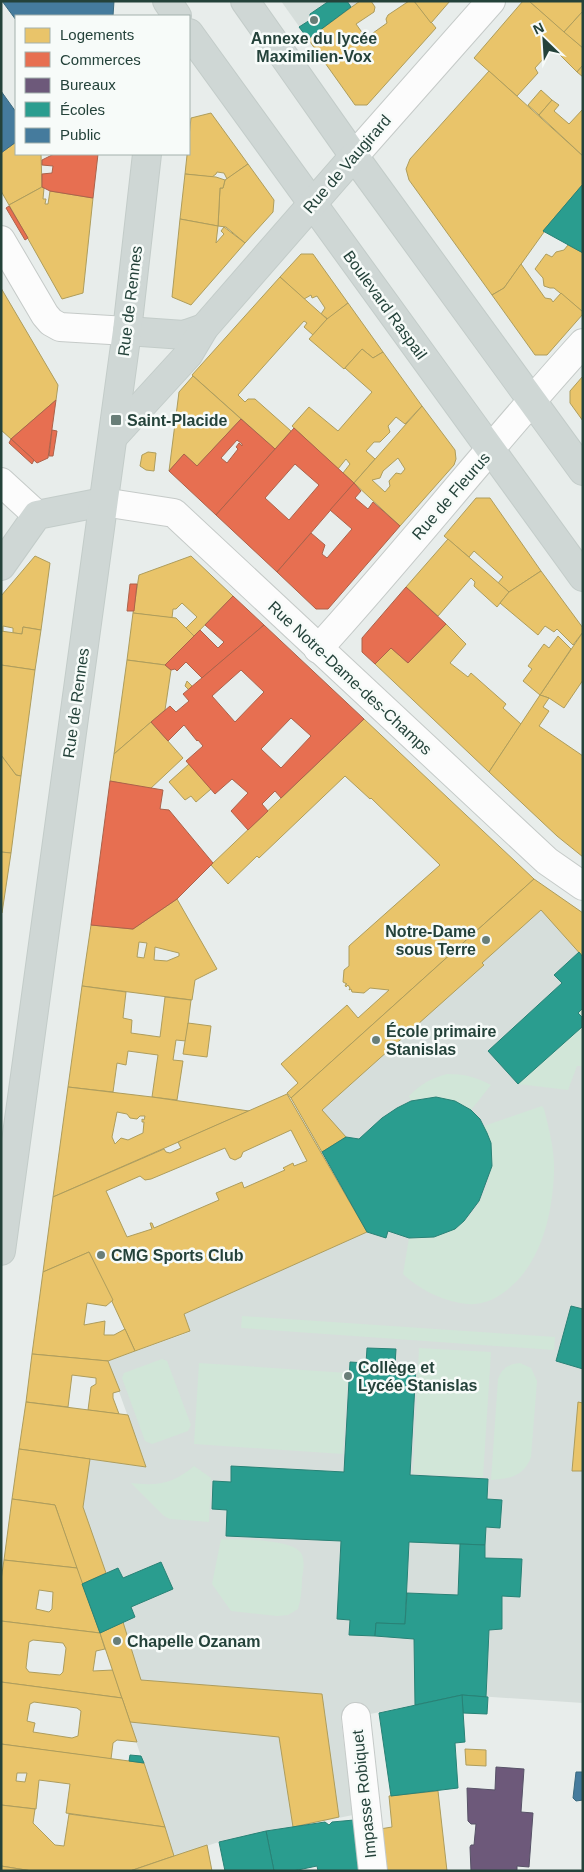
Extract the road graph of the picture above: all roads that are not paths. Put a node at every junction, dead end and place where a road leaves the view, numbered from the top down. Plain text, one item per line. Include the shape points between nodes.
1 (166, 1) edge
2 (245, 1) edge
3 (491, 1) edge
4 (163, 15) edge
5 (176, 15) edge
6 (190, 34) edge
7 (148, 155) edge
8 (354, 156) junction
9 (312, 204) junction
10 (1, 240) edge
11 (204, 328) junction
12 (128, 331) junction
13 (583, 343) edge
14 (531, 400) junction
15 (113, 437) junction
16 (491, 450) junction
17 (583, 472) edge
18 (1, 482) edge
19 (103, 502) junction
20 (37, 515) junction
21 (1, 566) edge
22 (583, 577) edge
23 (318, 649) junction
24 (583, 886) edge
25 (5, 1191) edge
26 (1, 1251) edge
27 (356, 1717) dead end
28 (373, 1871) edge

1 - 4 main road
1 - 5 main road
2 - 8 main road
3 - 8 street, Rue de Vaugirard
6 - 9 main road, Boulevard Raspail
7 - 12 main road, Rue de Rennes
8 - 9 main road, Rue de Vaugirard
8 - 14 main road
9 - 11 main road, Rue de Vaugirard
9 - 16 main road, Boulevard Raspail
10 - 12 street via 52,322 60,327
11 - 12 main road via 184,334
11 - 15 main road, Rue de Vaugirard via 188,355
12 - 15 main road, Rue de Rennes
13 - 14 street, Rue de Fleurus
14 - 16 street, Rue de Fleurus
14 - 17 main road
15 - 19 main road, Rue de Rennes
16 - 22 main road, Boulevard Raspail
16 - 23 street, Rue de Fleurus
18 - 20 street
19 - 20 main road
19 - 23 street, Rue Notre-Dame-des-Champs via 174,512
19 - 25 main road, Rue de Rennes
20 - 21 main road
23 - 24 street, Rue Notre-Dame-des-Champs via 547,861
25 - 26 main road, Rue de Rennes
27 - 28 street, Impasse Robiquet

